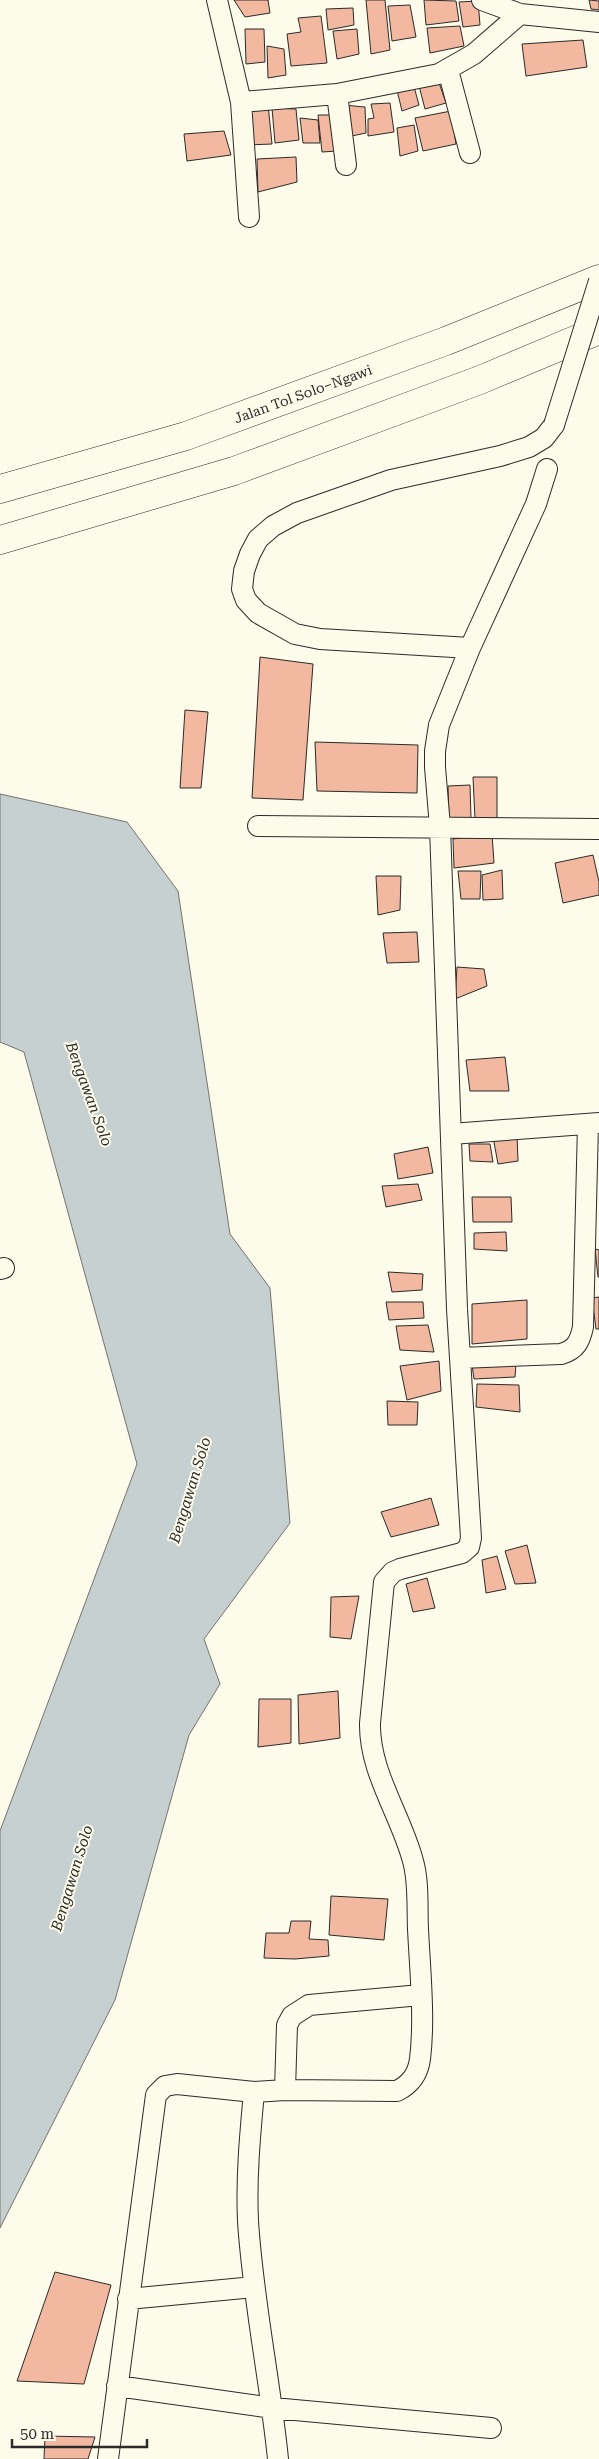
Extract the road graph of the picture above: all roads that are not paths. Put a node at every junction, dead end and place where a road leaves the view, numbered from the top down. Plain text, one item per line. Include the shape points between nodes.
1 (217, 0) edge
2 (482, 0) edge
3 (520, 14) junction
4 (599, 22) edge
5 (448, 70) junction
6 (337, 94) junction
7 (241, 102) junction
8 (470, 153) dead end
9 (346, 165) dead end
10 (250, 217) dead end
11 (599, 280) edge
12 (599, 330) edge
13 (547, 469) dead end
14 (0, 489) edge
15 (0, 540) edge
16 (470, 648) junction
17 (258, 826) dead end
18 (440, 826) junction
19 (598, 829) edge
20 (594, 1124) edge
21 (451, 1134) junction
22 (460, 1358) junction
23 (421, 1995) junction
24 (284, 2090) junction
25 (254, 2092) junction
26 (254, 2287) junction
27 (128, 2299) junction
28 (117, 2386) junction
29 (273, 2408) junction
30 (491, 2428) dead end
31 (108, 2459) edge
32 (278, 2459) edge

1 - 7 street
2 - 3 street
3 - 4 street
3 - 5 street via 474,54
5 - 6 street via 428,77
5 - 8 street
6 - 7 street
6 - 9 street
7 - 10 street
11 - 14 highway, Jalan Tol Solo–Ngawi via 446,341 186,436
11 - 16 street, bridge via 554,425 544,438 529,447 500,456 391,480 297,513 258,539 244,570 242,589 246,600 258,613 295,634 320,640
12 - 15 highway via 480,380 234,471
13 - 16 street via 536,504
16 - 18 street via 439,725 435,767
17 - 18 street
18 - 19 street
18 - 21 street
20 - 21 street
20 - 22 street via 581,1338 572,1349 561,1354
21 - 22 street
22 - 23 street via 470,1547 462,1553 400,1569 384,1582 370,1735 416,1875
23 - 24 street via 309,2005 299,2010 287,2025
23 - 24 street via 420,2060 414,2078 407,2086 383,2092
24 - 25 street
25 - 26 street via 248,2165 248,2220
25 - 27 street via 177,2084 158,2091
26 - 27 street
26 - 29 street
27 - 28 street
28 - 29 street
28 - 31 street
29 - 30 street
29 - 32 street

